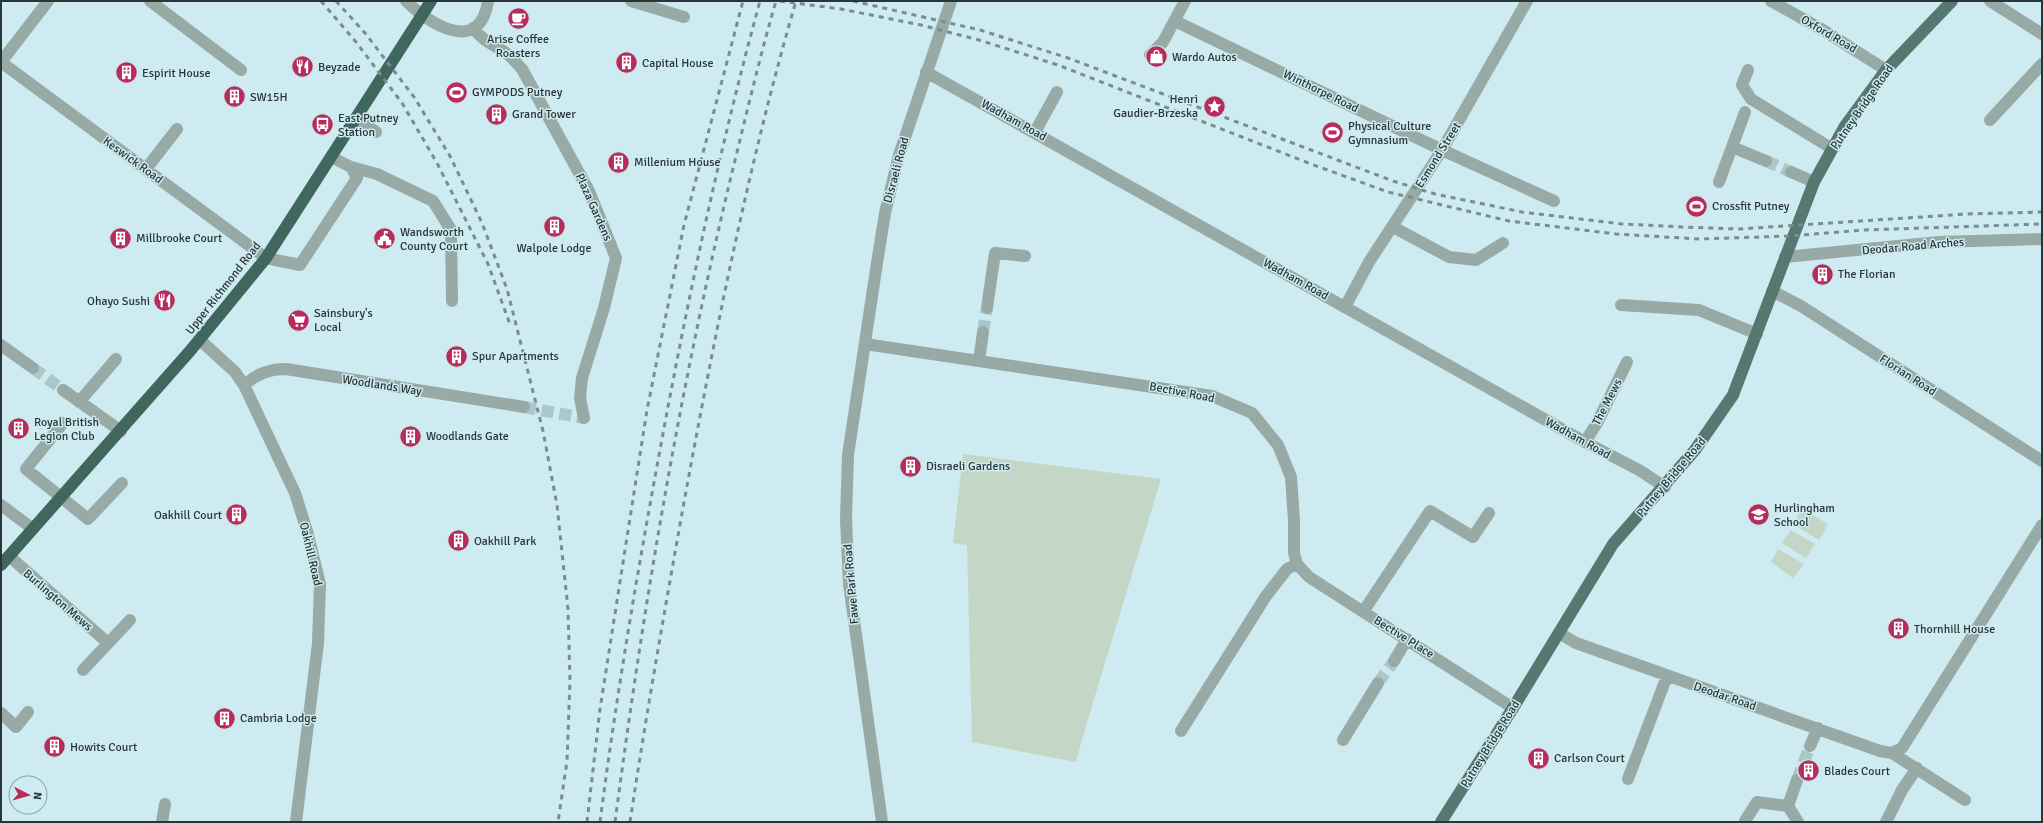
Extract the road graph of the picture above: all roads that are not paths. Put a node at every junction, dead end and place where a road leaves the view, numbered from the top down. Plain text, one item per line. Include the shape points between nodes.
1 (48, 1) edge
2 (150, 1) edge
3 (406, 1) edge
4 (431, 1) edge
5 (488, 1) edge
6 (631, 1) edge
7 (951, 1) edge
8 (1185, 1) edge
9 (1527, 1) edge
10 (1771, 1) edge
11 (1952, 1) edge
12 (1990, 1) edge
13 (423, 14) junction
14 (684, 17) dead end
15 (1175, 20) junction
16 (473, 28) junction
17 (2042, 34) edge
18 (1150, 55) dead end
19 (1, 62) edge
20 (2042, 64) edge
21 (241, 70) dead end
22 (1748, 70) dead end
23 (1886, 70) junction
24 (926, 72) junction
25 (1057, 92) dead end
26 (1745, 112) dead end
27 (356, 118) junction
28 (1990, 120) dead end
29 (177, 130) dead end
30 (376, 132) dead end
31 (1035, 132) junction
32 (1732, 147) junction
33 (1831, 148) junction
34 (1442, 150) junction
35 (331, 157) junction
36 (1766, 161) tunnel mouth
37 (351, 167) junction
38 (146, 169) junction
39 (1791, 172) tunnel mouth
40 (1719, 182) dead end
41 (1814, 182) junction
42 (1554, 201) dead end
43 (1393, 227) junction
44 (2042, 239) edge
45 (1503, 243) dead end
46 (1025, 256) dead end
47 (266, 258) junction
48 (1785, 258) junction
49 (1772, 291) junction
50 (452, 301) dead end
51 (1621, 304) dead end
52 (1345, 307) junction
53 (987, 308) tunnel mouth
54 (983, 332) tunnel mouth
55 (1757, 334) junction
56 (200, 340) junction
57 (865, 344) junction
58 (1, 345) edge
59 (116, 359) dead end
60 (979, 361) junction
61 (1627, 362) dead end
62 (33, 368) tunnel mouth
63 (244, 385) junction
64 (63, 390) tunnel mouth
65 (79, 402) junction
66 (524, 407) tunnel mouth
67 (584, 418) dead end
68 (63, 423) dead end
69 (121, 431) junction
70 (1585, 442) junction
71 (2042, 461) edge
72 (122, 484) dead end
73 (1665, 487) junction
74 (62, 497) junction
75 (1, 505) edge
76 (1488, 513) dead end
77 (2042, 525) edge
78 (33, 529) junction
79 (5, 560) edge
80 (1297, 564) junction
81 (1363, 612) junction
82 (130, 620) dead end
83 (1559, 633) junction
84 (1407, 639) junction
85 (108, 643) junction
86 (1394, 661) tunnel mouth
87 (83, 670) dead end
88 (1667, 676) junction
89 (1378, 684) tunnel mouth
90 (1514, 708) junction
91 (28, 712) dead end
92 (1, 713) edge
93 (1818, 728) junction
94 (1181, 731) dead end
95 (1343, 740) dead end
96 (1810, 746) tunnel mouth
97 (1892, 753) junction
98 (1917, 768) junction
99 (1628, 778) dead end
100 (1797, 780) tunnel mouth
101 (1965, 800) dead end
102 (164, 804) dead end
103 (1788, 806) junction
104 (1745, 821) edge
105 (162, 822) edge
106 (296, 822) edge
107 (882, 822) edge
108 (1441, 822) edge
109 (1798, 822) edge
110 (1886, 822) edge

1 - 19 street
2 - 21 street
3 - 13 street
4 - 13 highway, Upper Richmond Road
5 - 16 street via 482,19
6 - 14 street
7 - 24 street, Disraeli Road
8 - 15 street
9 - 34 street, Esmond Street
10 - 23 street, Oxford Road
11 - 23 main road, Putney Bridge Road
12 - 17 street
13 - 16 street via 432,23 449,30 460,32
13 - 27 highway, Upper Richmond Road
15 - 18 street via 1163,42
15 - 34 street, Winthorpe Road
16 - 67 street, Plaza Gardens via 479,36 506,53 522,69 589,191 616,258 604,308 582,378 580,398
19 - 38 street, Keswick Road
20 - 28 street
22 - 33 street via 1742,85 1751,99
23 - 33 main road, Putney Bridge Road
24 - 31 street, Wadham Road
24 - 57 street, Disraeli Road via 899,154 890,191
25 - 31 street
26 - 32 street
27 - 30 street
27 - 35 highway, Upper Richmond Road
29 - 38 street
31 - 52 street, Wadham Road
32 - 36 street
32 - 40 street
33 - 41 main road, Putney Bridge Road
34 - 42 street, Winthorpe Road
34 - 43 street, Esmond Street
35 - 37 street
35 - 47 highway, Upper Richmond Road
37 - 47 street via 357,178 300,265
37 - 50 street via 377,174 433,201 451,230
38 - 47 street, Keswick Road
39 - 41 street
41 - 48 main road, Putney Bridge Road
43 - 45 street via 1449,257 1476,260
43 - 52 street, Esmond Street via 1369,262
44 - 48 street, Deodar Road Arches via 1939,242
46 - 53 street via 995,253
47 - 56 highway, Upper Richmond Road
48 - 49 main road, Putney Bridge Road
49 - 55 main road, Putney Bridge Road
49 - 71 street, Florian Road via 1801,306
51 - 55 street via 1699,310
52 - 70 street, Wadham Road
54 - 60 street
55 - 73 main road, Putney Bridge Road via 1733,395 1695,450
56 - 63 street, Oakhill Road via 235,372
56 - 69 highway, Upper Richmond Road
57 - 60 street, Bective Road
57 - 107 street, Fawe Park Road via 848,455 846,519 849,584
58 - 62 street
59 - 65 street
60 - 80 street, Bective Road via 1188,391 1212,396 1252,413 1278,445 1291,477 1294,553
61 - 70 street, The Mews
63 - 66 street, Woodlands Way via 253,377 271,369 286,369
63 - 106 street, Oakhill Road via 295,493 320,584 318,643
64 - 65 street
65 - 69 street
68 - 74 street via 26,469
69 - 74 highway, Upper Richmond Road
70 - 73 street, Wadham Road via 1639,470
72 - 74 street via 88,519
73 - 83 main road, Putney Bridge Road via 1613,544
74 - 78 highway, Upper Richmond Road
75 - 78 street
76 - 81 street via 1473,537 1430,511
77 - 97 street via 1902,748
78 - 79 highway, Upper Richmond Road
79 - 85 street, Burlington Mews
80 - 81 street, Bective Place via 1309,577
80 - 94 street via 1286,569 1266,596
81 - 84 street, Bective Place
82 - 85 street
83 - 88 street, Deodar Road via 1576,643
83 - 90 main road, Putney Bridge Road
84 - 86 street
84 - 90 street, Bective Place
85 - 87 street
88 - 93 street, Deodar Road
88 - 99 street
89 - 95 street
90 - 108 main road, Putney Bridge Road
91 - 92 street via 16,726
93 - 96 street
93 - 97 street, Deodar Road
97 - 98 street, Deodar Road
98 - 101 street, Deodar Road
98 - 110 street via 1902,790
100 - 103 street
102 - 105 street
103 - 104 street via 1757,802
103 - 109 street

